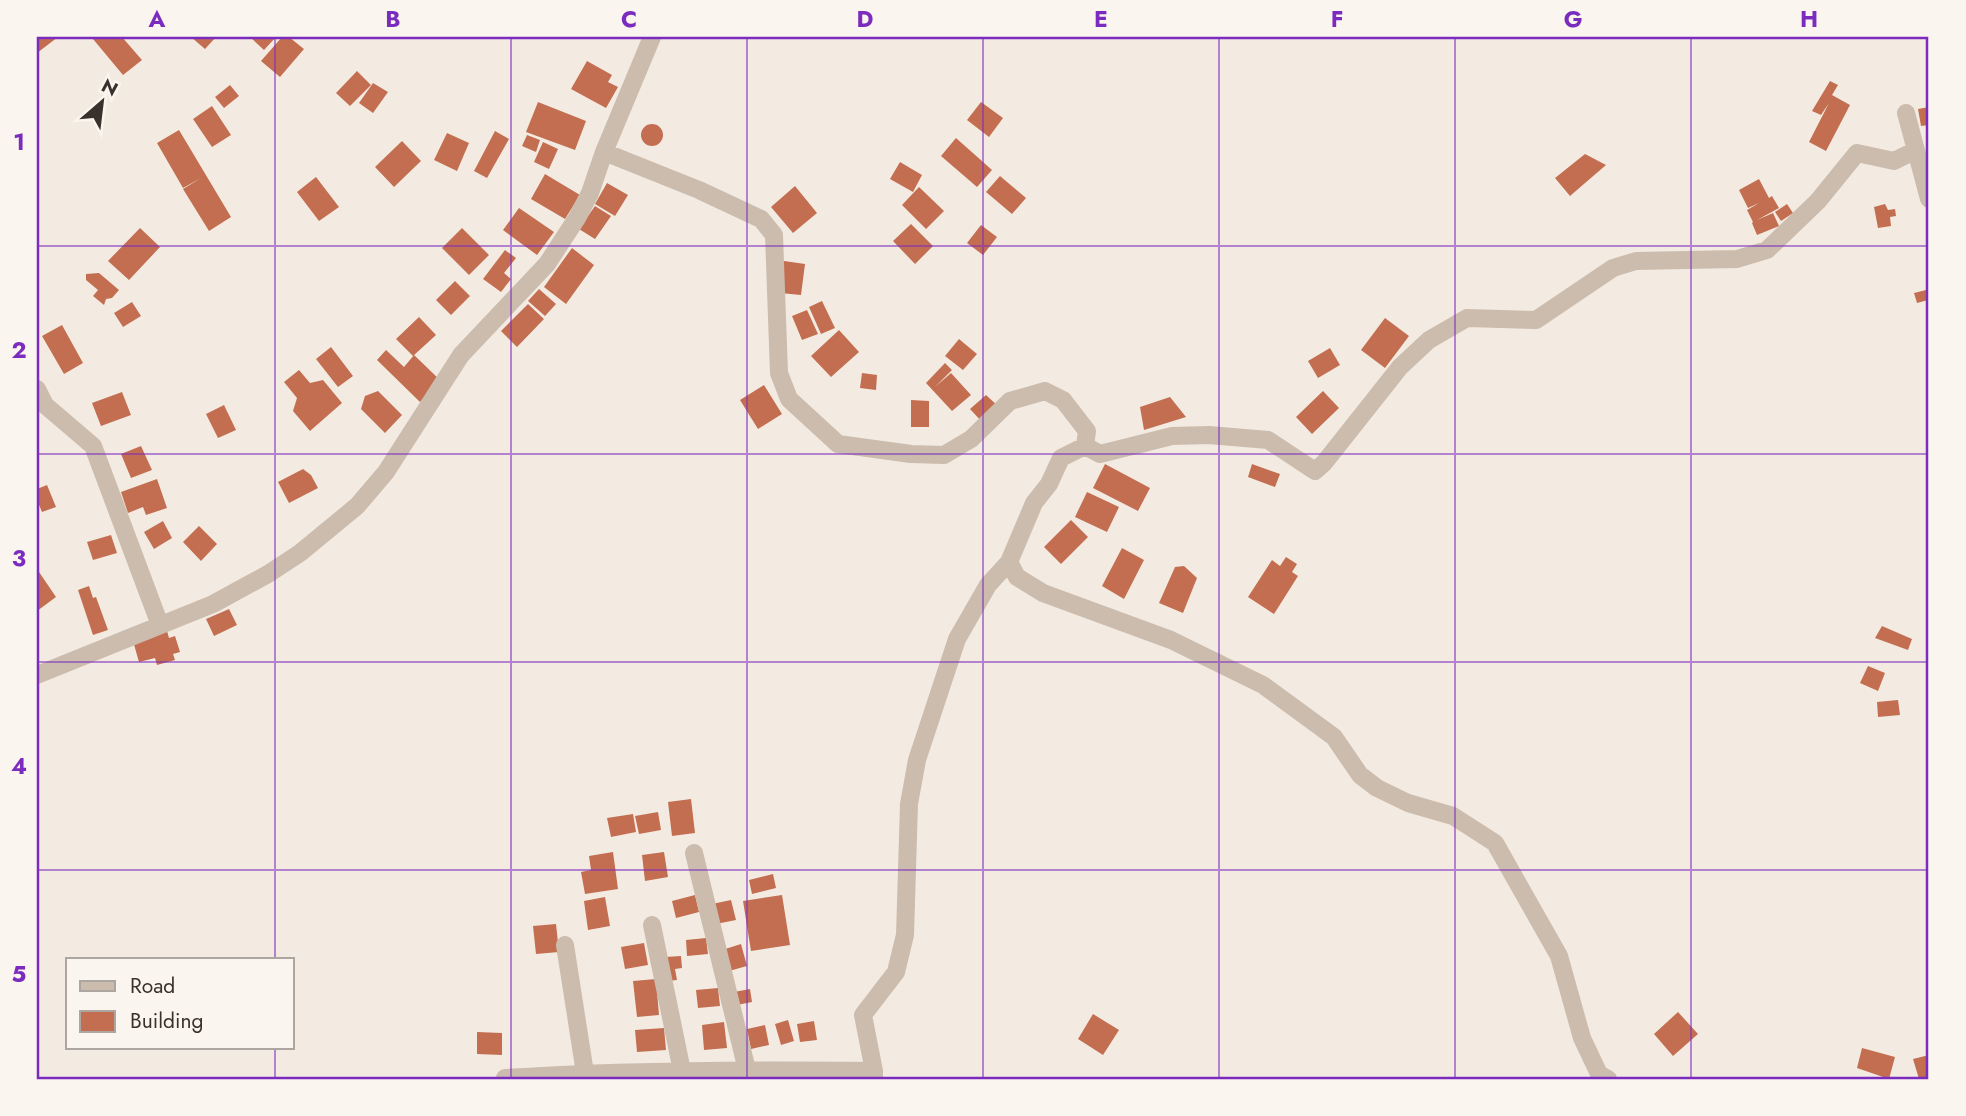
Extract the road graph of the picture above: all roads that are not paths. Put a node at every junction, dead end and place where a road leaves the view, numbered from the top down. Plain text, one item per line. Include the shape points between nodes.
1 (652, 37) edge
2 (1906, 113) dead end
3 (1916, 150) junction
4 (604, 152) junction
5 (1929, 199) edge
6 (37, 389) edge
7 (1085, 446) junction
8 (1009, 562) junction
9 (160, 625) junction
10 (37, 675) edge
11 (694, 853) dead end
12 (652, 925) dead end
13 (565, 945) dead end
14 (747, 1070) junction
15 (682, 1071) junction
16 (585, 1073) junction
17 (874, 1075) edge
18 (505, 1079) edge
19 (1608, 1079) edge

1 - 4 street
2 - 3 street
3 - 5 street
3 - 7 street via 1894,161 1857,153 1818,201 1767,250 1737,259 1636,261 1613,268 1536,320 1467,318 1429,340 1400,367 1315,471 1268,439 1172,436 1100,454
4 - 7 street via 761,219 774,235 779,373 789,399 838,444 944,455 971,439 1010,401 1045,391 1063,400 1087,431
4 - 9 street via 578,218 547,264 461,355 386,472 357,506 268,574 214,604
6 - 9 street via 45,405 93,446
7 - 8 street via 1061,458 1034,503
8 - 17 street via 988,585 957,639 917,760 909,804 905,935 896,972 863,1015
8 - 19 street via 1017,576 1043,593 1171,640 1263,685 1334,737 1360,775 1377,788 1453,816 1495,843 1559,956 1582,1038 1599,1074
9 - 10 street
11 - 14 street
12 - 15 street
13 - 16 street
14 - 15 street
14 - 17 street
15 - 16 street
16 - 18 street

